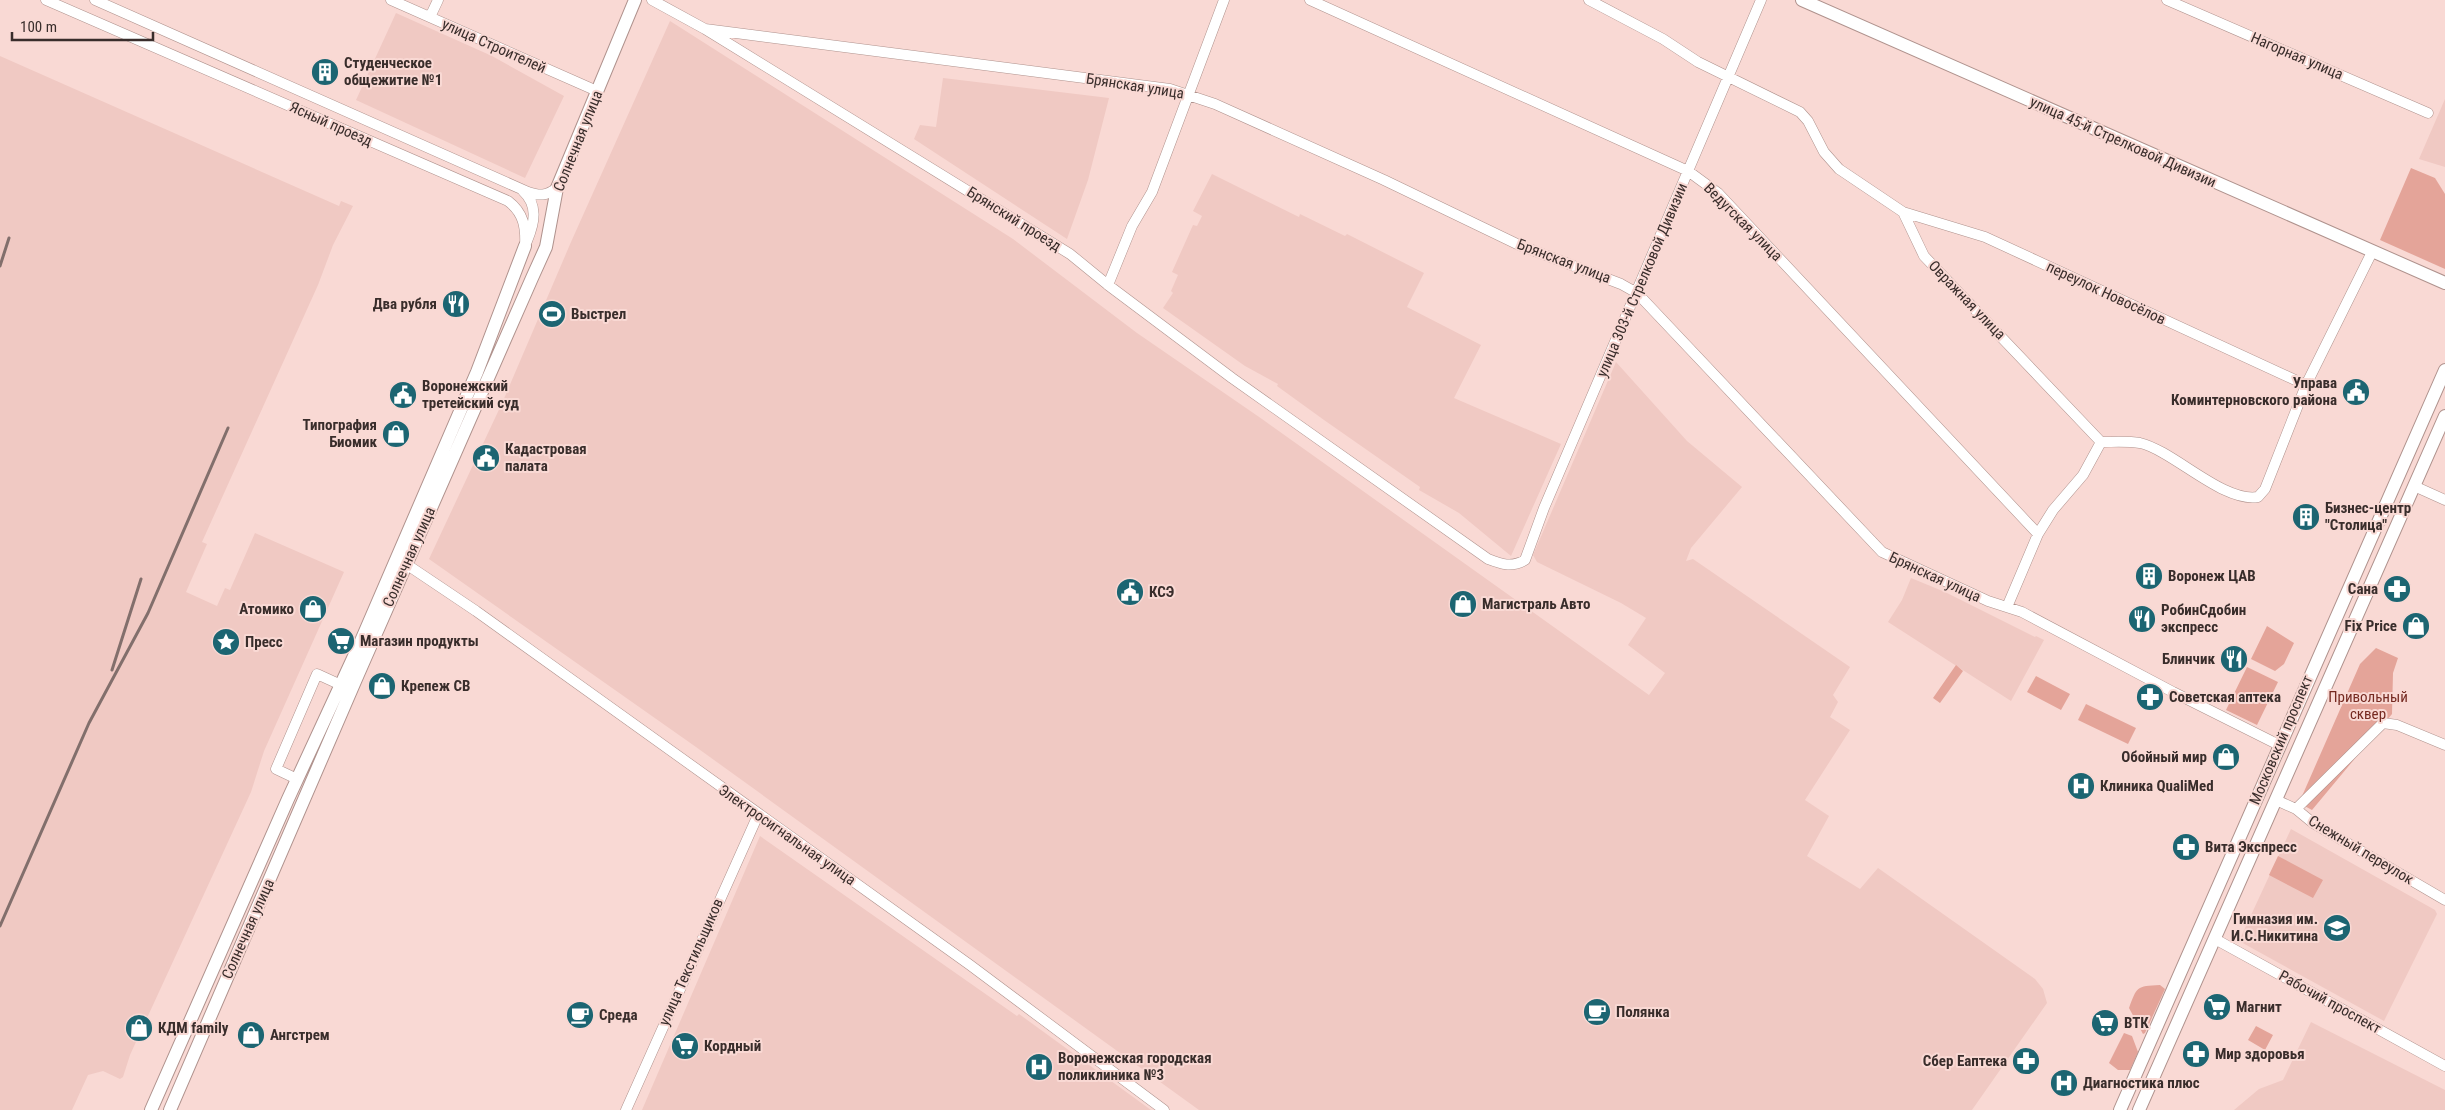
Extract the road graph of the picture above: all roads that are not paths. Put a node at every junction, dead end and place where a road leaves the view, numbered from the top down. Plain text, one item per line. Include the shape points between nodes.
1 (46, 0) edge
2 (95, 0) edge
3 (391, 0) edge
4 (438, 0) edge
5 (634, 0) edge
6 (652, 0) edge
7 (1224, 0) edge
8 (1310, 0) edge
9 (1590, 0) edge
10 (1761, 0) edge
11 (1802, 0) edge
12 (2166, 0) edge
13 (430, 17) junction
14 (705, 29) junction
15 (1730, 77) junction
16 (597, 91) junction
17 (1187, 94) junction
18 (2428, 112) dead end
19 (1688, 171) junction
20 (520, 188) junction
21 (557, 188) junction
22 (1903, 212) junction
23 (525, 246) junction
24 (2372, 252) junction
25 (2445, 283) edge
26 (1108, 286) junction
27 (1636, 293) junction
28 (2445, 370) edge
29 (2306, 385) junction
30 (2445, 416) edge
31 (2101, 442) junction
32 (2414, 486) junction
33 (2445, 500) edge
34 (2038, 534) junction
35 (1524, 560) joint
36 (401, 562) junction
37 (2007, 607) junction
38 (341, 684) junction
39 (2445, 745) edge
40 (2279, 746) junction
41 (2296, 754) junction
42 (297, 779) junction
43 (2276, 800) junction
44 (2296, 809) junction
45 (758, 815) junction
46 (2445, 900) edge
47 (2214, 939) junction
48 (2445, 1066) edge
49 (151, 1110) edge
50 (170, 1110) edge
51 (626, 1110) edge
52 (1164, 1110) edge
53 (2120, 1110) edge
54 (2139, 1110) edge

1 - 23 street, Ясный проезд via 508,201 523,219
2 - 20 street, Ясный проезд
3 - 13 street, улица Строителей
4 - 13 street
5 - 16 main road, Солнечная улица
6 - 14 street, Брянский проезд
7 - 17 street
8 - 19 street, Ведугская улица
9 - 15 street
10 - 15 street, улица 303-й Стрелковой Дивизии
11 - 24 main road, улица 45-й Стрелковой Дивизии
12 - 18 street, Нагорная улица
13 - 16 street, улица Строителей
14 - 17 street, Брянская улица via 1170,89
14 - 26 street, Брянский проезд via 1070,254
15 - 19 street, улица 303-й Стрелковой Дивизии
15 - 22 street via 1800,112 1824,152 1839,169
16 - 21 main road, Солнечная улица
17 - 26 street via 1152,192 1132,226
17 - 27 street, Брянская улица via 1384,180 1520,245 1621,284
19 - 27 street, улица 303-й Стрелковой Дивизии
19 - 34 street, Ведугская улица via 1718,193
20 - 21 street, Ясный проезд via 538,195 546,195
20 - 23 street via 531,199 535,216
21 - 36 main road, Солнечная улица via 546,247
22 - 29 street, переулок Новосёлов via 1985,237
22 - 31 street, Овражная улица via 1924,256
23 - 36 main road, Солнечная улица
24 - 25 main road, улица 45-й Стрелковой Дивизии
24 - 29 street
26 - 35 street, Брянский проезд via 1232,378 1488,558 1514,565
27 - 35 street, улица 303-й Стрелковой Дивизии
27 - 37 street, Брянская улица via 1882,552
28 - 40 main road, Московский проспект
29 - 31 street via 2265,489 2258,497 2250,499 2226,489 2140,443
30 - 32 main road, Московский проспект
31 - 34 street via 2083,475 2053,510
32 - 33 street
32 - 41 main road, Московский проспект
34 - 37 street
36 - 38 main road, Солнечная улица
36 - 45 street, Электросигнальная улица via 476,611
36 - 50 main road, Солнечная улица
37 - 40 street, Брянская улица
38 - 42 main road, Солнечная улица
38 - 42 street via 318,674 276,769
39 - 44 street via 2397,725 2383,723
40 - 41 main road, Брянская улица
40 - 53 main road, Московский проспект
41 - 43 main road, Московский проспект
42 - 49 main road, Солнечная улица
43 - 44 street, Снежный переулок
43 - 47 main road, Московский проспект
44 - 46 street, Снежный переулок via 2313,823
45 - 51 street, улица Текстильщиков
45 - 52 street, Электросигнальная улица via 970,965
47 - 48 street, Рабочий проспект
47 - 54 main road, Московский проспект

